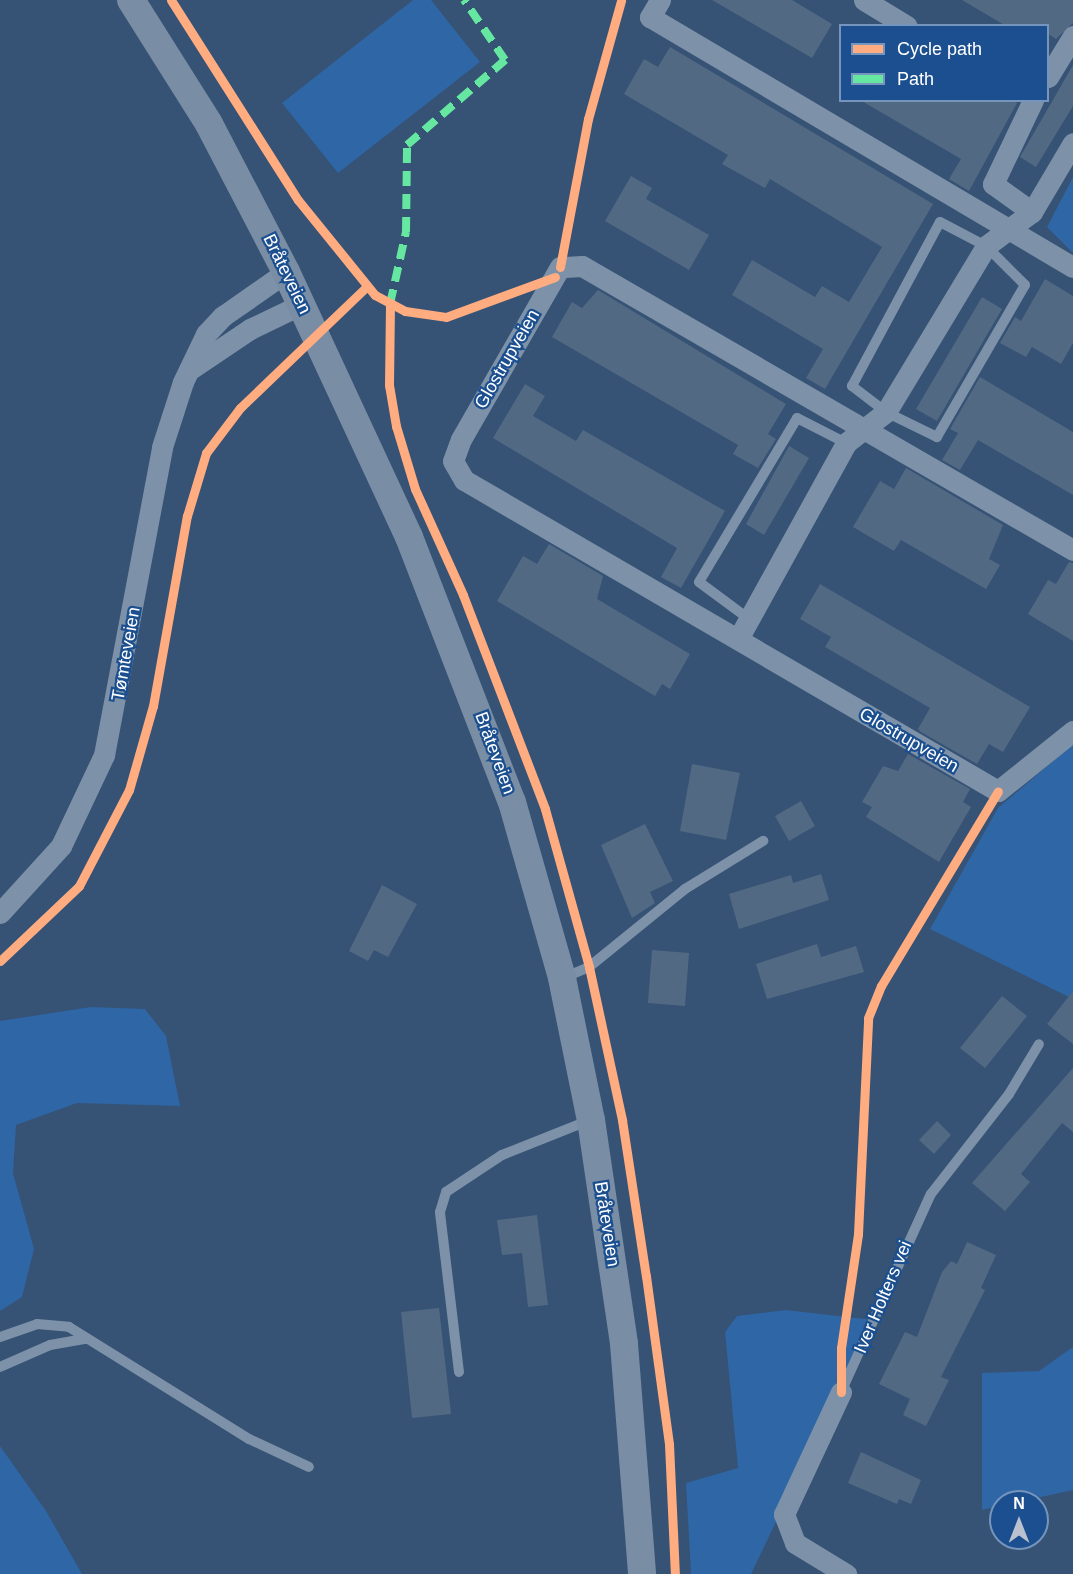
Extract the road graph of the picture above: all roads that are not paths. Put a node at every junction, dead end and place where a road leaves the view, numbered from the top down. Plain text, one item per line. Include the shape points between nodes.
1 (131, 0) edge
2 (660, 0) edge
3 (864, 0) edge
4 (904, 24) edge
5 (1073, 36) edge
6 (1049, 74) edge
7 (1032, 102) edge
8 (1073, 143) edge
9 (1032, 212) junction
10 (1014, 227) junction
11 (986, 246) junction
12 (1073, 267) edge
13 (286, 272) junction
14 (302, 304) junction
15 (192, 368) junction
16 (886, 412) junction
17 (866, 427) junction
18 (846, 444) junction
19 (1073, 550) edge
20 (749, 619) junction
21 (738, 639) junction
22 (1073, 731) edge
23 (763, 841) dead end
24 (0, 913) edge
25 (562, 978) junction
26 (1039, 1044) dead end
27 (591, 1120) junction
28 (0, 1337) edge
29 (85, 1339) junction
30 (0, 1367) edge
31 (459, 1372) dead end
32 (841, 1392) joint
33 (309, 1467) dead end
34 (642, 1574) edge
35 (846, 1574) edge

1 - 13 main road, Bråteveien via 209,124
2 - 10 street via 650,17
3 - 4 street
5 - 6 street
7 - 9 street via 993,184
8 - 9 street
9 - 10 street
10 - 11 street
10 - 12 street
11 - 16 street
11 - 16 lane via 940,222 852,386
11 - 16 lane via 1025,285 937,437
13 - 14 main road, Bråteveien
13 - 15 street, Tømteveien via 223,315 206,334
14 - 15 street via 242,334
14 - 25 main road, Bråteveien via 474,696 525,841
15 - 24 street, Tømteveien via 162,447 104,755 61,846
16 - 17 street
17 - 18 street
17 - 19 street, Glostrupveien
17 - 21 street, Glostrupveien via 596,272 560,267 461,439 453,461 464,480
18 - 20 street
18 - 20 lane via 797,418 699,582
20 - 21 street
21 - 22 street, Glostrupveien via 998,790
23 - 25 lane via 685,889 589,967
25 - 27 main road, Bråteveien
26 - 32 lane, Iver Holters vei via 1009,1094 931,1194
27 - 31 lane via 502,1155 446,1192 440,1212
27 - 34 main road, Bråteveien via 624,1344
28 - 29 lane via 37,1324 69,1327
29 - 30 lane via 50,1345
29 - 33 lane via 144,1369 288,1461
32 - 35 street, Iver Holters vei via 784,1514 795,1543

